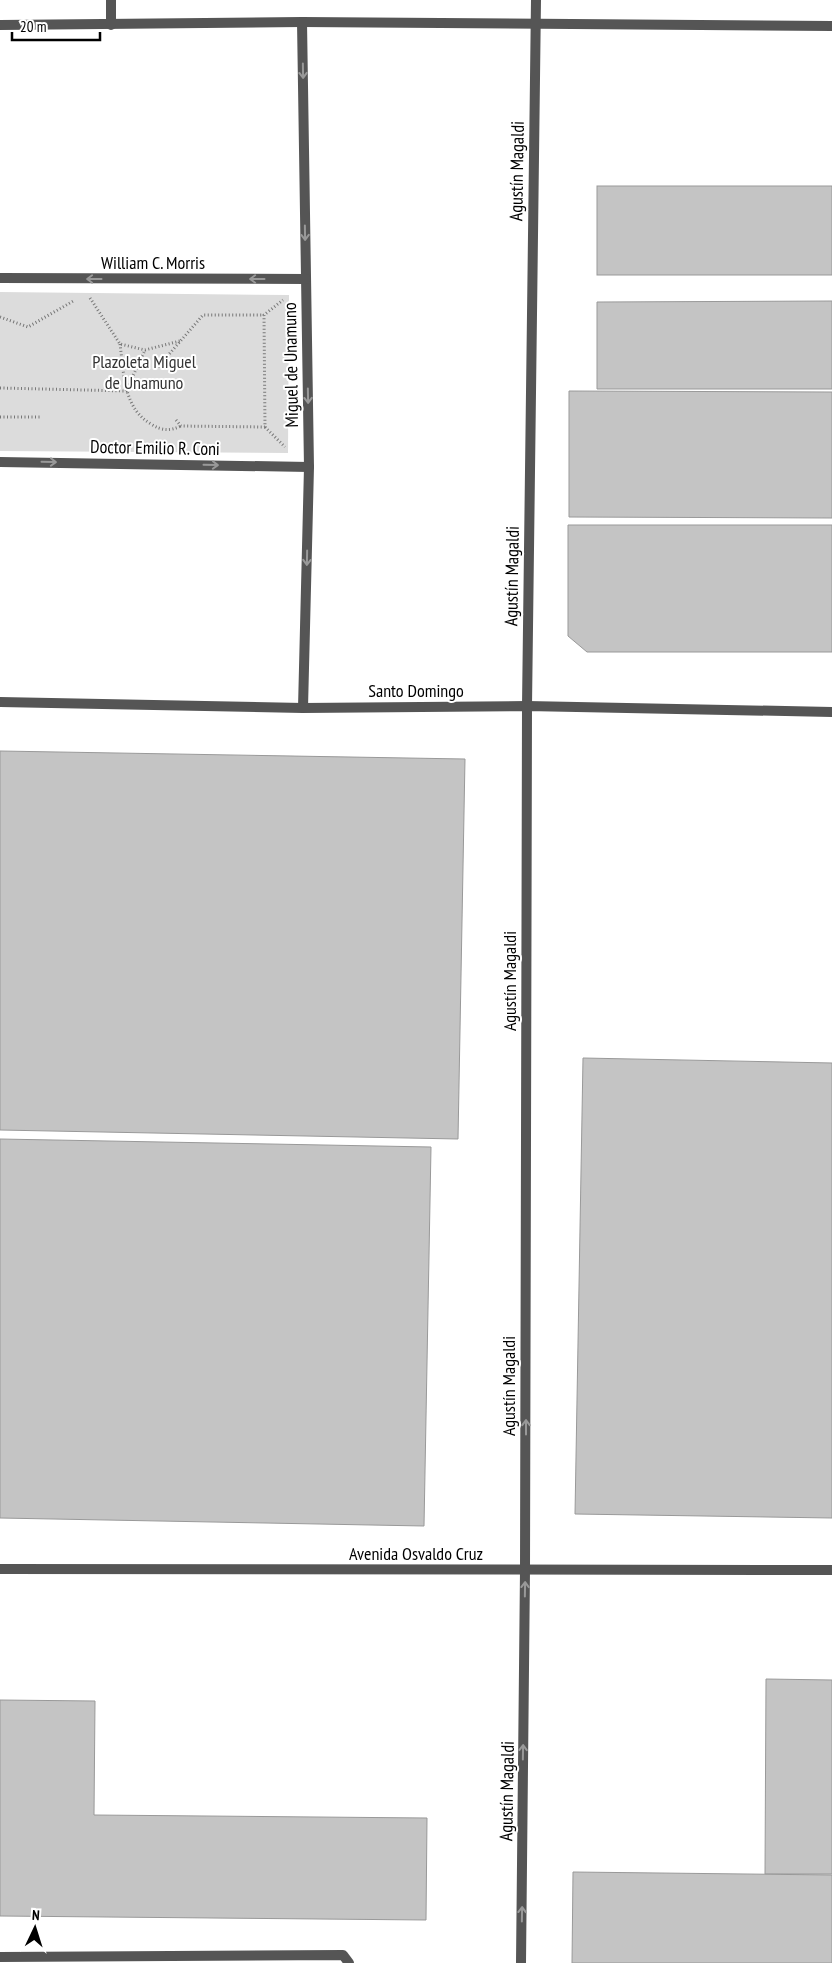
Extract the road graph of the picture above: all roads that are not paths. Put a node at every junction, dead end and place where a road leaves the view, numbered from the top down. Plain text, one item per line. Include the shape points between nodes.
1 (111, 0) edge
2 (536, 0) edge
3 (302, 22) junction
4 (536, 22) junction
5 (0, 25) edge
6 (111, 25) junction
7 (832, 26) edge
8 (0, 278) edge
9 (306, 279) junction
10 (0, 462) edge
11 (309, 467) junction
12 (0, 702) edge
13 (527, 706) junction
14 (303, 708) junction
15 (832, 712) edge
16 (0, 1569) edge
17 (525, 1570) junction
18 (832, 1570) edge
19 (0, 1957) edge
20 (349, 1963) edge
21 (521, 1963) edge

1 - 6 street
2 - 4 street, Agustín Magaldi
3 - 4 street
3 - 6 street
3 -> 9 street, Miguel de Unamuno
4 - 7 street
4 - 13 street, Agustín Magaldi
5 - 6 street
9 -> 8 street, William C. Morris
9 -> 11 street, Miguel de Unamuno
10 -> 11 street, Doctor Emilio R. Coni
11 -> 14 street, Miguel de Unamuno
12 - 14 street, Santo Domingo
13 - 14 street, Santo Domingo
13 - 15 street, Santo Domingo
17 -> 13 street, Agustín Magaldi
16 - 17 street, Avenida Osvaldo Cruz
17 - 18 street, Avenida Osvaldo Cruz
21 -> 17 street, Agustín Magaldi
19 - 20 street via 342,1955

